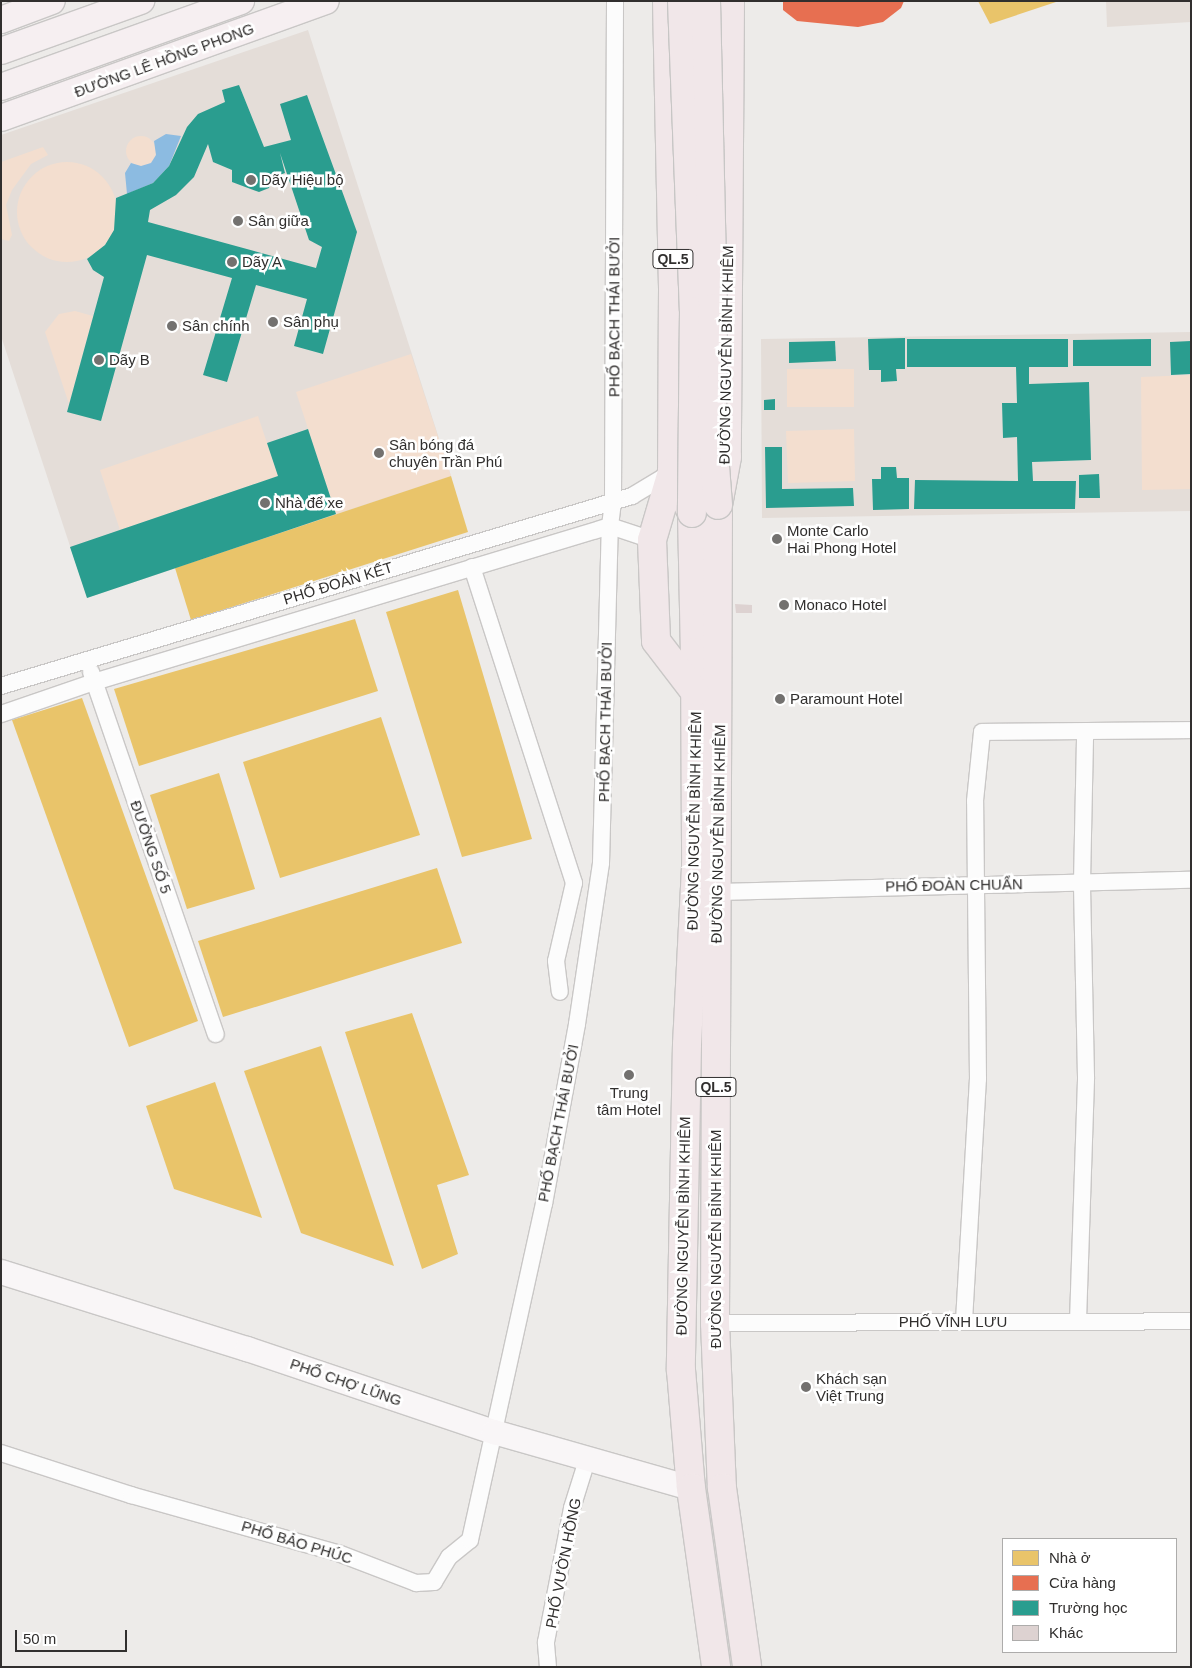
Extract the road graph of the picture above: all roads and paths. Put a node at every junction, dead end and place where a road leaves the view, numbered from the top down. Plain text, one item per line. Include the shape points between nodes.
1 (52, 1) edge
2 (141, 1) edge
3 (241, 1) edge
4 (326, 1) edge
5 (615, 1) edge
6 (667, 1) edge
7 (682, 1) edge
8 (706, 1) edge
9 (730, 1) edge
10 (1, 20) edge
11 (728, 40) junction
12 (670, 44) junction
13 (1, 51) edge
14 (1, 87) edge
15 (1, 118) edge
16 (672, 472) junction
17 (613, 501) junction
18 (718, 505) junction
19 (692, 512) junction
20 (610, 526) junction
21 (652, 540) junction
22 (472, 567) junction
23 (87, 660) junction
24 (94, 682) junction
25 (1, 686) edge
26 (695, 692) junction
27 (1, 714) edge
28 (1191, 730) edge
29 (1085, 733) junction
30 (1191, 880) edge
31 (1082, 882) junction
32 (975, 885) junction
33 (717, 892) junction
34 (560, 992) dead end
35 (216, 1034) dead end
36 (1, 1272) edge
37 (1191, 1320) edge
38 (1078, 1321) junction
39 (715, 1322) junction
40 (964, 1322) junction
41 (494, 1432) junction
42 (1, 1453) edge
43 (587, 1460) junction
44 (691, 1488) junction
45 (548, 1667) edge
46 (716, 1667) edge
47 (747, 1667) edge

1 - 10 main road
2 - 13 main road
3 - 14 main road, ĐƯỜNG LÊ HỒNG PHONG
4 - 15 main road, ĐƯỜNG LÊ HỒNG PHONG
5 - 17 street, PHỐ BẠCH THÁI BƯỞI
6 - 12 highway, QL.5
7 - 19 highway, QL.5, bridge via 694,311
8 - 18 highway, QL.5, bridge via 714,308 712,428
9 - 11 highway, ĐƯỜNG NGUYỄN BỈNH KHIÊM / QL.5
11 - 12 highway via 716,20 707,14 692,13 677,22
11 - 18 highway, ĐƯỜNG NGUYỄN BỈNH KHIÊM / QL.5 via 727,457
12 - 16 highway, QL.5
16 - 17 street, PHỐ ĐOÀN KẾT via 632,496
16 - 19 highway, QL.5
16 - 21 highway
17 - 20 street, PHỐ BẠCH THÁI BƯỞI
17 - 23 street, PHỐ ĐOÀN KẾT
18 - 33 highway, ĐƯỜNG NGUYỄN BỈNH KHIÊM / QL.5
19 - 26 highway, ĐƯỜNG NGUYỄN BÌNH KHIÊM / QL.5
20 - 21 street
20 - 22 street, PHỐ ĐOÀN KẾT
20 - 41 street, PHỐ BẠCH THÁI BƯỞI via 601,863 577,1024 544,1204
21 - 26 highway via 656,641
22 - 24 street, PHỐ ĐOÀN KẾT
22 - 34 street via 574,882 556,961
23 - 24 street, ĐƯỜNG SỐ 5
23 - 25 street, PHỐ ĐOÀN KẾT
24 - 27 street, PHỐ ĐOÀN KẾT
24 - 35 street, ĐƯỜNG SỐ 5
26 - 44 highway, ĐƯỜNG NGUYỄN BÌNH KHIÊM / QL.5 via 696,867 687,1044 681,1370
28 - 29 street
29 - 31 street
29 - 32 street via 982,732 976,801
30 - 31 street, PHỐ ĐOÀN CHUẨN
31 - 32 street, PHỐ ĐOÀN CHUẨN
31 - 38 street via 1086,1077
32 - 33 street, PHỐ ĐOÀN CHUẨN
32 - 40 street via 978,1079
33 - 39 highway, ĐƯỜNG NGUYỄN BỈNH KHIÊM / QL.5
36 - 41 street, PHỐ CHỢ LŨNG via 247,1349
37 - 38 street, PHỐ VĨNH LƯU
38 - 40 street, PHỐ VĨNH LƯU
39 - 40 street, PHỐ VĨNH LƯU
39 - 47 highway, ĐƯỜNG NGUYỄN BỈNH KHIÊM / QL.5 via 722,1488
41 - 42 street, PHỐ BẢO PHÚC via 470,1540 449,1557 434,1582 416,1583 338,1553 131,1495
41 - 43 street, PHỐ CHỢ LŨNG
43 - 44 street, PHỐ CHỢ LŨNG
43 - 45 street, PHỐ VƯỜN HỒNG via 572,1508 546,1642
44 - 46 highway, ĐƯỜNG NGUYỄN BÌNH KHIÊM / QL.5

